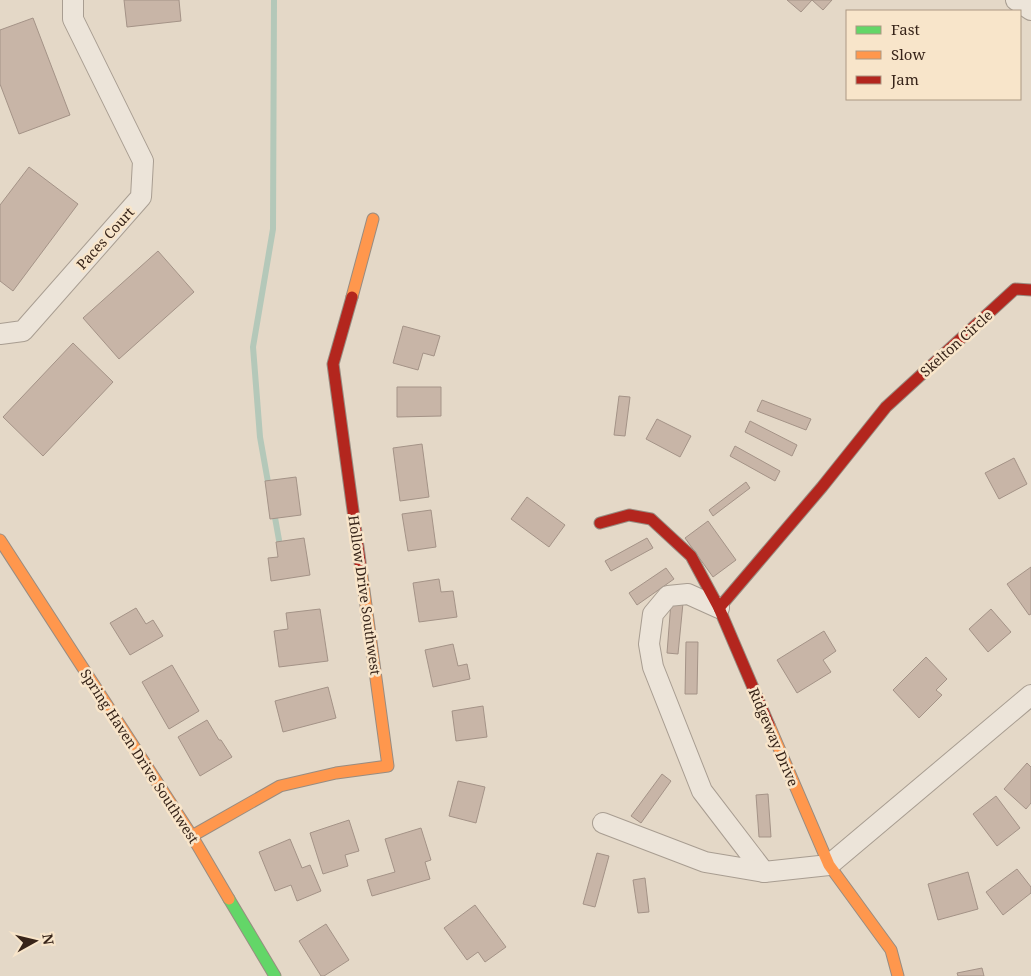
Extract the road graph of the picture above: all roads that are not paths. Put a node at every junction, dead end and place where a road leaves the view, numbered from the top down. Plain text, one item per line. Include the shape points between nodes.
1 (73, 0) edge
2 (1016, 0) edge
3 (1031, 10) edge
4 (373, 219) dead end
5 (1031, 290) edge
6 (0, 334) edge
7 (600, 524) dead end
8 (0, 540) edge
9 (719, 608) junction
10 (1031, 695) edge
11 (603, 823) dead end
12 (192, 836) junction
13 (829, 865) junction
14 (764, 872) junction
15 (275, 976) edge
16 (898, 976) edge

1 - 6 street, Paces Court via 73,19 143,161 141,197 23,330
2 - 3 street
4 - 12 street, Hollow Drive Southwest via 334,364 388,766 336,773 280,786
5 - 9 street, Skelton Circle via 1015,289 886,406
7 - 9 street via 629,515 651,519 691,556
8 - 12 street, Spring Haven Drive Southwest
9 - 13 street, Ridgeway Drive
9 - 14 street via 688,594 668,596 653,614 649,644 653,667 702,792
10 - 13 street
11 - 14 street via 705,862
12 - 15 street, Spring Haven Drive Southwest
13 - 14 street
13 - 16 street, Ridgeway Drive via 891,950

